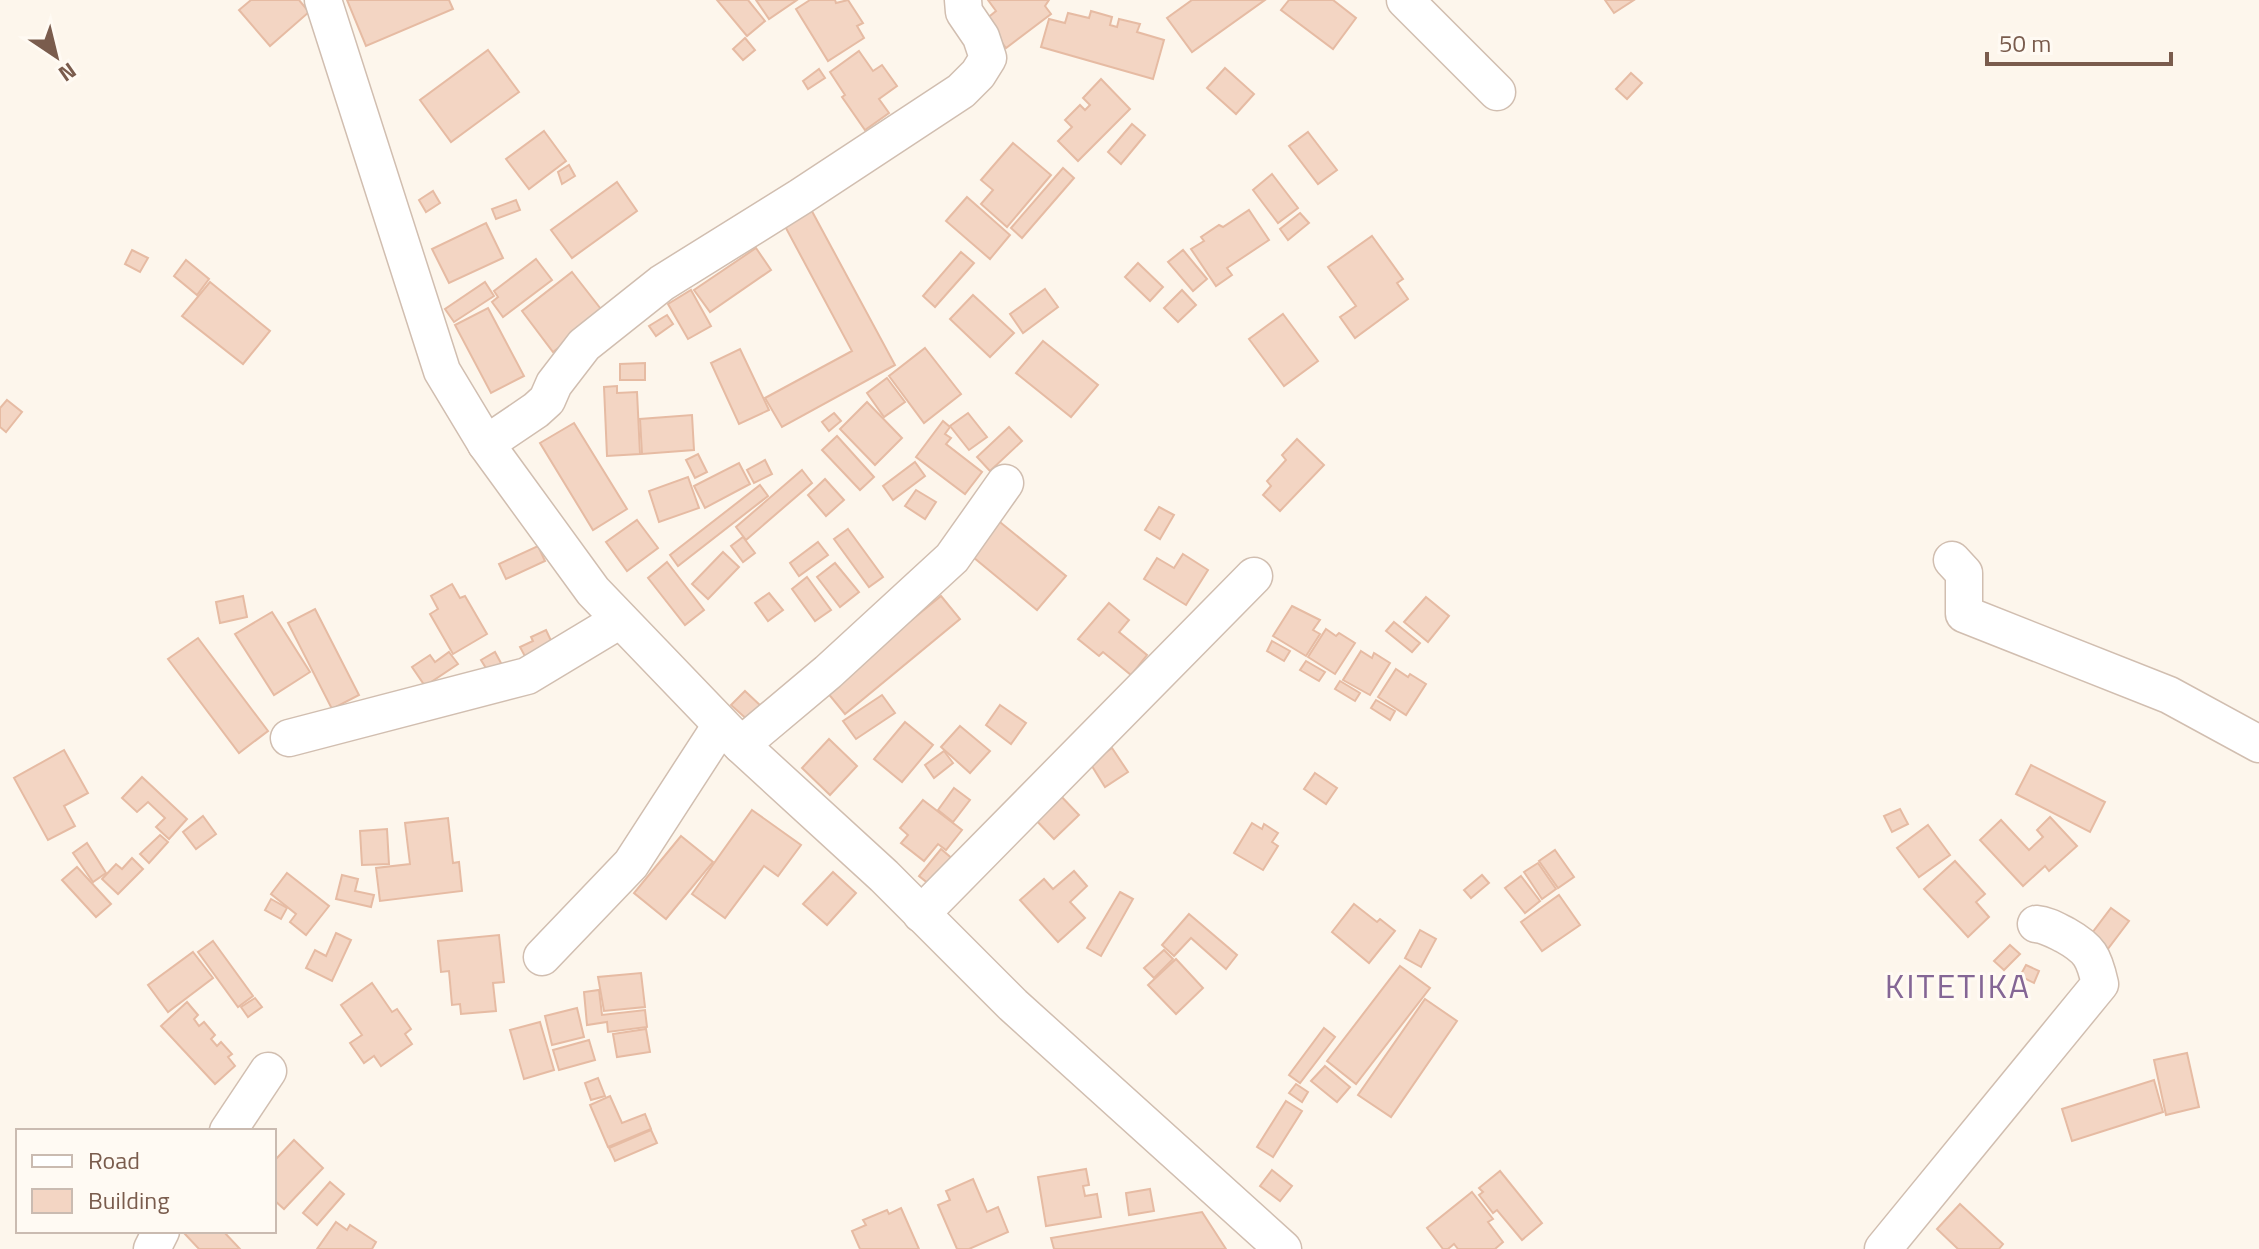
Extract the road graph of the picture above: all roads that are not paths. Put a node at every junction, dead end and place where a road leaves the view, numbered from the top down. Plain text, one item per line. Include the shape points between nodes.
1 (323, 0) edge
2 (963, 0) edge
3 (1405, 0) edge
4 (1497, 92) dead end
5 (486, 444) junction
6 (1005, 483) dead end
7 (1952, 560) dead end
8 (1254, 576) dead end
9 (620, 620) junction
10 (731, 735) junction
11 (289, 738) dead end
12 (2259, 744) edge
13 (921, 914) junction
14 (2036, 924) dead end
15 (542, 957) dead end
16 (268, 1071) dead end
17 (229, 1129) edge
18 (1283, 1249) edge
19 (1883, 1249) edge

1 - 5 street via 442,371
2 - 5 street via 988,58 961,91 662,283 584,345 547,400
3 - 4 street
5 - 9 street
6 - 10 street via 942,568 828,672
7 - 12 street via 1964,573 1964,614 2169,695
8 - 13 street
9 - 10 street
9 - 11 street via 527,676
10 - 13 street
10 - 15 street via 631,864
13 - 18 street via 1013,1005
14 - 19 street via 2084,946 2100,984
16 - 17 street

